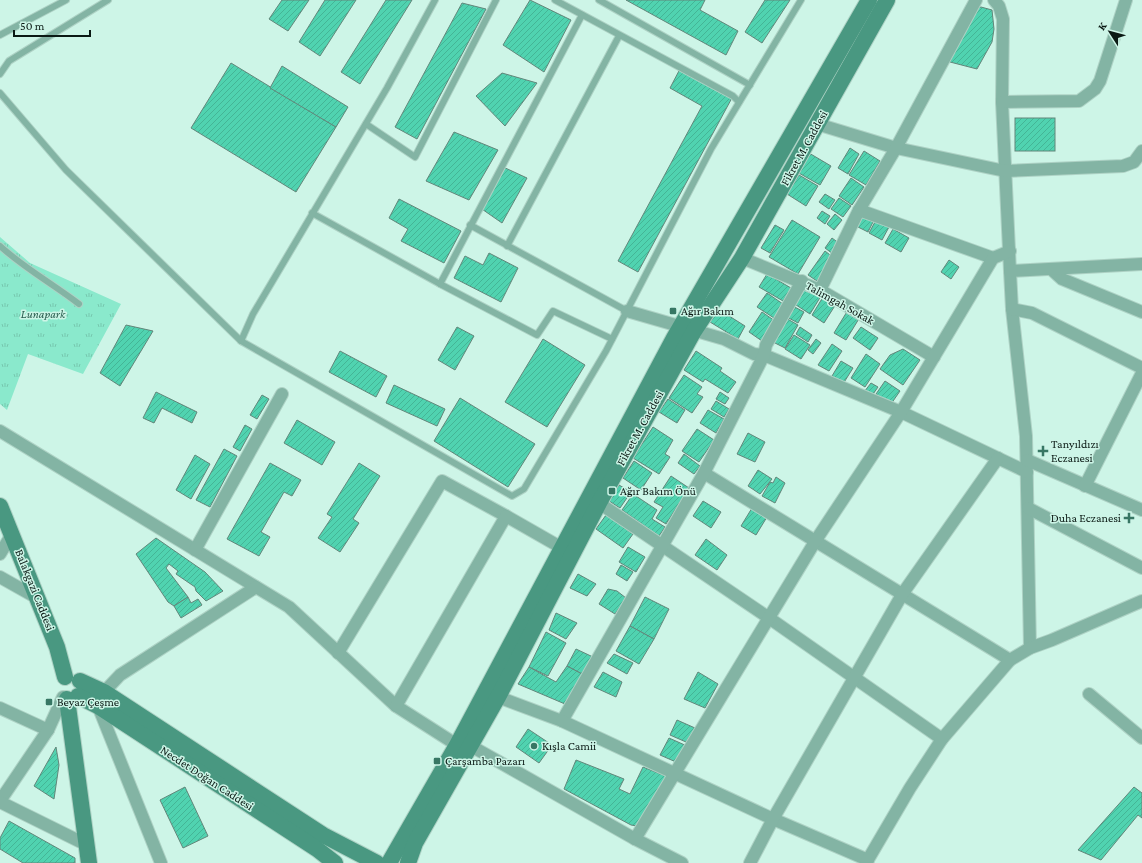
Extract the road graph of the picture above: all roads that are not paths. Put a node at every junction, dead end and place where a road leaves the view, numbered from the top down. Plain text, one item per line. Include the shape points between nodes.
1 (66, 0) edge
2 (108, 0) edge
3 (434, 0) edge
4 (496, 0) edge
5 (555, 0) edge
6 (599, 0) edge
7 (801, 0) edge
8 (870, 0) edge
9 (887, 0) edge
10 (976, 0) edge
11 (994, 0) edge
12 (1126, 0) edge
13 (582, 15) junction
14 (0, 35) edge
15 (619, 36) junction
16 (0, 74) edge
17 (750, 85) junction
18 (0, 93) edge
19 (740, 102) junction
20 (1002, 102) junction
21 (366, 124) junction
22 (817, 124) junction
23 (896, 148) junction
24 (1141, 155) edge
25 (1005, 170) junction
26 (859, 210) junction
27 (312, 213) junction
28 (470, 225) junction
29 (0, 246) edge
30 (507, 246) junction
31 (1010, 251) junction
32 (742, 258) junction
33 (993, 258) junction
34 (1142, 264) edge
35 (1052, 270) junction
36 (1010, 271) junction
37 (802, 281) junction
38 (440, 284) junction
39 (820, 290) junction
40 (79, 304) dead end
41 (1012, 309) junction
42 (627, 311) junction
43 (1142, 312) edge
44 (687, 329) junction
45 (612, 339) junction
46 (241, 341) junction
47 (764, 355) junction
48 (934, 357) junction
49 (1142, 368) edge
50 (1142, 373) edge
51 (282, 394) dead end
52 (901, 412) junction
53 (0, 431) edge
54 (998, 458) junction
55 (1027, 460) junction
56 (1027, 472) junction
57 (704, 473) junction
58 (1085, 486) junction
59 (598, 503) junction
60 (0, 506) edge
61 (1028, 508) junction
62 (1142, 510) edge
63 (506, 516) junction
64 (12, 534) junction
65 (816, 540) junction
66 (661, 546) junction
67 (562, 548) junction
68 (195, 550) junction
69 (0, 554) edge
70 (1142, 568) edge
71 (0, 577) edge
72 (256, 587) junction
73 (903, 593) junction
74 (39, 599) junction
75 (1142, 601) edge
76 (769, 618) junction
77 (1030, 648) junction
78 (338, 652) junction
79 (1010, 660) junction
80 (854, 678) junction
81 (71, 690) junction
82 (1089, 694) dead end
83 (498, 697) junction
84 (101, 699) junction
85 (396, 706) junction
86 (0, 708) edge
87 (562, 721) junction
88 (48, 730) junction
89 (1142, 738) edge
90 (942, 739) junction
91 (464, 746) junction
92 (674, 773) junction
93 (0, 802) edge
94 (773, 819) junction
95 (635, 839) junction
96 (85, 844) junction
97 (867, 861) edge
98 (89, 863) edge
99 (161, 863) edge
100 (335, 863) edge
101 (377, 863) edge
102 (389, 863) edge
103 (408, 863) edge
104 (682, 863) edge
105 (750, 863) edge

1 - 14 lane
2 - 16 lane via 9,61
3 - 21 lane
4 - 21 lane via 415,157
5 - 13 lane
6 - 17 lane
7 - 17 lane
8 - 44 main road
9 - 22 main road, Fikret M. Caddesi
10 - 23 street
11 - 20 street via 1003,18
12 - 20 street via 1100,81 1088,96 1079,100
13 - 15 lane
13 - 28 lane
15 - 19 lane
15 - 30 lane
17 - 19 lane
18 - 46 lane via 66,170
19 - 42 lane via 711,149
20 - 25 street
21 - 27 lane
22 - 23 street
22 - 32 main road, Fikret M. Caddesi
23 - 25 street
23 - 26 street
24 - 25 street via 1134,162 1123,166
25 - 31 street
26 - 33 street
26 - 39 street
27 - 38 lane
27 - 46 lane via 253,314
28 - 30 lane
28 - 38 lane
29 - 40 lane via 15,260 48,280
30 - 42 lane
31 - 33 street
31 - 36 street
32 - 37 street, Talimgah Sokak
32 - 44 main road, Fikret M. Caddesi
33 - 48 street
34 - 35 street
35 - 36 street
35 - 43 street via 1062,279
36 - 41 street
37 - 39 street, Talimgah Sokak
37 - 47 street via 766,345
38 - 45 lane via 537,335 553,311
39 - 48 street, Talimgah Sokak
41 - 49 street via 1032,313
41 - 55 street
42 - 44 street
42 - 45 lane
44 - 47 street via 724,339 754,354
44 - 59 main road, Fikret M. Caddesi
44 - 67 main road
45 - 46 lane via 524,489 512,496
47 - 52 street
47 - 57 street
48 - 52 street
50 - 58 street
51 - 68 street
52 - 54 street
52 - 65 street
53 - 68 street
54 - 56 street
54 - 73 street
55 - 56 street
55 - 58 street
56 - 61 street
57 - 65 street
57 - 66 street
58 - 62 street
59 - 66 street
59 - 83 main road, Fikret M. Caddesi
60 - 64 main road, Balakgazi Caddesi
61 - 70 street
61 - 77 street
63 - 67 street
63 - 78 street via 442,481
63 - 85 street
64 - 69 street
64 - 74 main road, Balakgazi Caddesi
65 - 73 street
65 - 76 street
66 - 76 street
66 - 87 street
67 - 91 main road
68 - 72 street
71 - 74 street
72 - 78 street via 289,607
72 - 84 street via 120,675
73 - 79 street
73 - 80 street
74 - 81 main road, Balakgazi Caddesi
75 - 77 street
76 - 80 street
76 - 92 street
77 - 79 street
78 - 85 street
79 - 90 street
80 - 90 street
80 - 94 street
81 - 84 main road, Necdet Doğan Caddesi
81 - 88 street
81 - 96 main road, Balakgazi Caddesi
82 - 89 street
83 - 87 street
83 - 91 main road, Fikret M. Caddesi
84 - 99 street
84 - 100 main road, Necdet Doğan Caddesi
84 - 101 main road via 323,835
85 - 91 street
86 - 88 street
87 - 92 street
88 - 93 street
90 - 97 street
91 - 95 street
91 - 102 main road
91 - 103 main road, Fikret M. Caddesi via 415,843
92 - 94 street
92 - 95 street
93 - 96 street
94 - 97 street
94 - 105 street
95 - 104 street
96 - 98 main road, Balakgazi Caddesi

